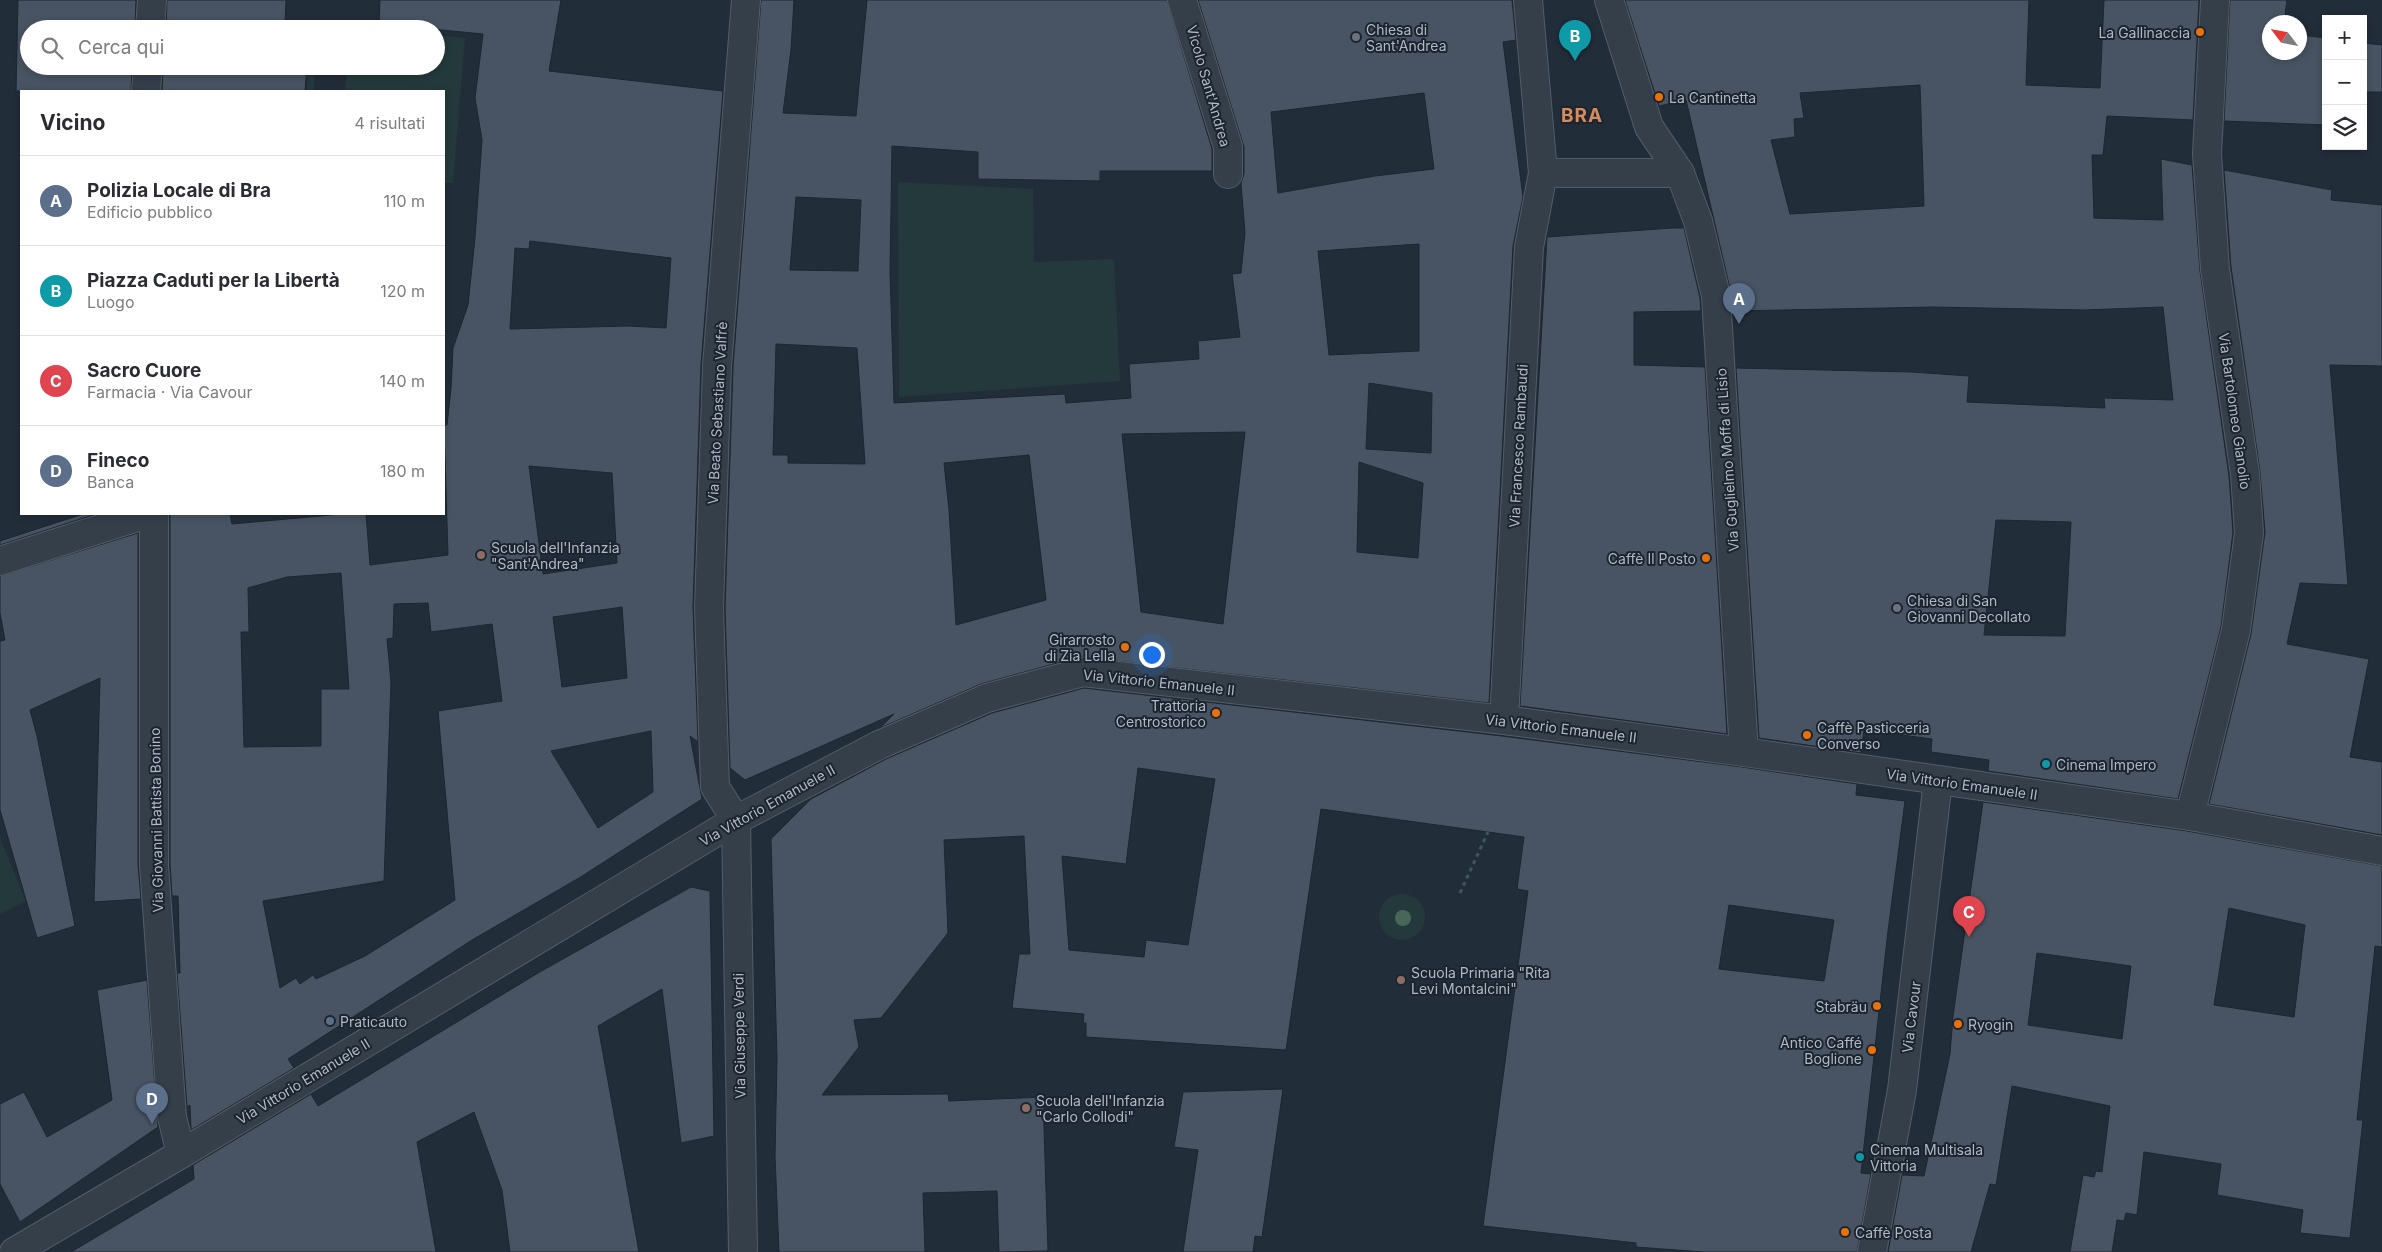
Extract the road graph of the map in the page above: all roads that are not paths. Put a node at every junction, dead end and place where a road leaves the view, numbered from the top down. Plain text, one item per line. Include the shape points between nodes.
1 (152, 0) edge
2 (746, 0) edge
3 (1182, 0) edge
4 (1528, 0) edge
5 (1609, 0) edge
6 (2215, 0) edge
7 (151, 20) edge
8 (147, 75) edge
9 (146, 90) edge
10 (1543, 173) junction
11 (1680, 173) junction
12 (1228, 174) dead end
13 (143, 515) edge
14 (154, 515) edge
15 (0, 561) edge
16 (1504, 720) junction
17 (1744, 752) junction
18 (1938, 780) junction
19 (2190, 816) junction
20 (736, 820) junction
21 (2382, 851) edge
22 (181, 1154) junction
23 (14, 1252) edge
24 (743, 1252) edge
25 (1872, 1252) edge

1 - 7 street
2 - 20 street, Via Beato Sebastiano Valfrè via 717,366 709,608 715,787
3 - 12 street, Vicolo Sant'Andrea via 1228,148
4 - 10 street, Via Francesco Rambaudi
5 - 11 street, Via Guglielmo Moffa di Lisio via 1650,127
6 - 19 street, Via Bartolomeo Gianolio via 2207,154 2215,269 2245,474 2249,533 2236,630
8 - 9 street
10 - 11 street
10 - 16 street, Via Francesco Rambaudi via 1529,247
11 - 17 street, Via Guglielmo Moffa di Lisio via 1698,221 1716,296
13 - 15 street
14 - 22 street, Via Giovanni Battista Bonino via 154,865 172,1117
16 - 17 street, Via Vittorio Emanuele II
16 - 20 street, Via Vittorio Emanuele II via 1082,672 987,698 879,745
17 - 18 street, Via Vittorio Emanuele II
18 - 19 street, Via Vittorio Emanuele II
18 - 25 street, Via Cavour via 1902,1090
19 - 21 street, Via Vittorio Emanuele II
20 - 22 street, Via Vittorio Emanuele II
20 - 24 street, Via Giuseppe Verdi
22 - 23 street, Via Vittorio Emanuele II

